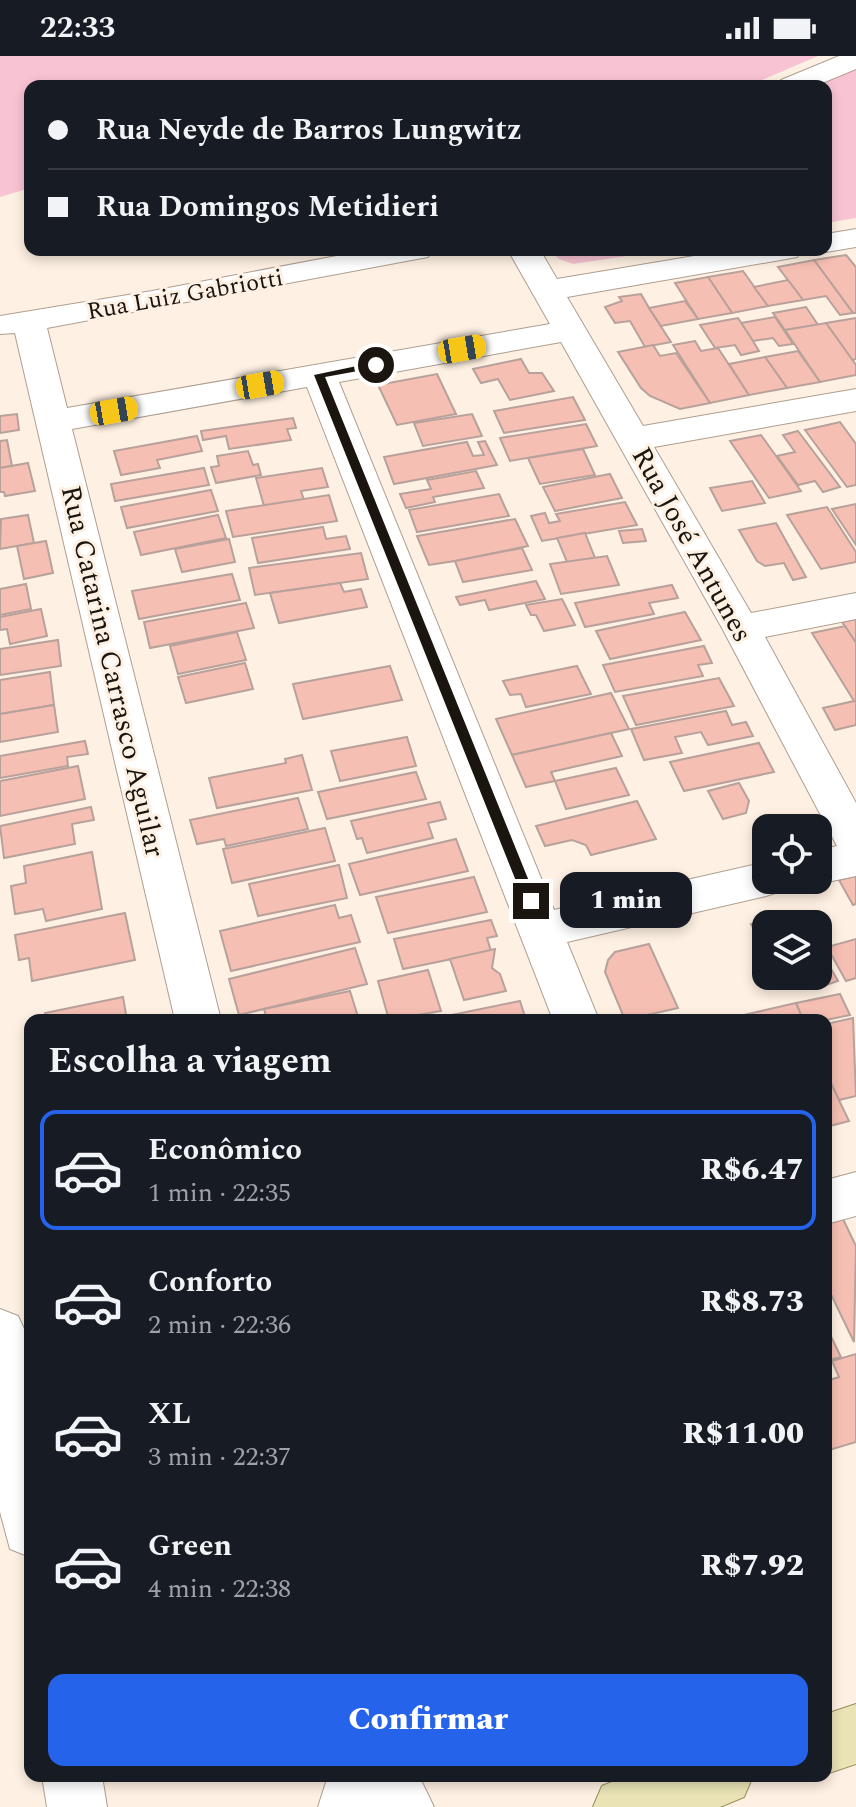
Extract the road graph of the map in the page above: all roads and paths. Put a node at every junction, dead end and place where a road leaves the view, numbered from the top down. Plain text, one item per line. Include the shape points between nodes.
1 (856, 59) edge
2 (805, 80) edge
3 (856, 238) edge
4 (832, 242) edge
5 (384, 256) edge
6 (528, 256) edge
7 (751, 256) edge
8 (550, 290) junction
9 (15, 324) edge
10 (569, 331) junction
11 (319, 375) junction
12 (856, 400) edge
13 (55, 421) junction
14 (634, 439) junction
15 (856, 606) edge
16 (741, 628) junction
17 (856, 842) edge
18 (856, 859) edge
19 (832, 864) edge
20 (752, 882) edge
21 (543, 930) junction
22 (197, 1014) edge
23 (574, 1014) edge
24 (856, 1194) edge
25 (832, 1200) edge
26 (0, 1333) edge
27 (8, 1443) edge
28 (24, 1506) edge
29 (856, 1734) edge
30 (832, 1742) edge
31 (73, 1782) edge
32 (356, 1782) edge
33 (389, 1782) edge
34 (704, 1782) edge
35 (77, 1807) edge
36 (348, 1807) edge
37 (404, 1807) edge
38 (623, 1807) edge

1 - 2 street
3 - 4 street
5 - 9 street, Rua Luiz Gabriotti
6 - 8 street, Rua José Antunes
7 - 8 street
8 - 10 street, Rua José Antunes
9 - 13 street, Rua Catarina Carrasco Aguilar
10 - 11 street
10 - 14 street, Rua José Antunes
11 - 13 street
11 - 21 street
12 - 14 street
13 - 22 street, Rua Catarina Carrasco Aguilar
14 - 16 street, Rua José Antunes
15 - 16 street
16 - 17 street, Rua José Antunes
18 - 19 street
20 - 21 street
21 - 23 street
24 - 25 street
26 - 27 street
27 - 28 street
29 - 30 main road
31 - 35 street
32 - 36 street
33 - 37 street
34 - 38 main road

